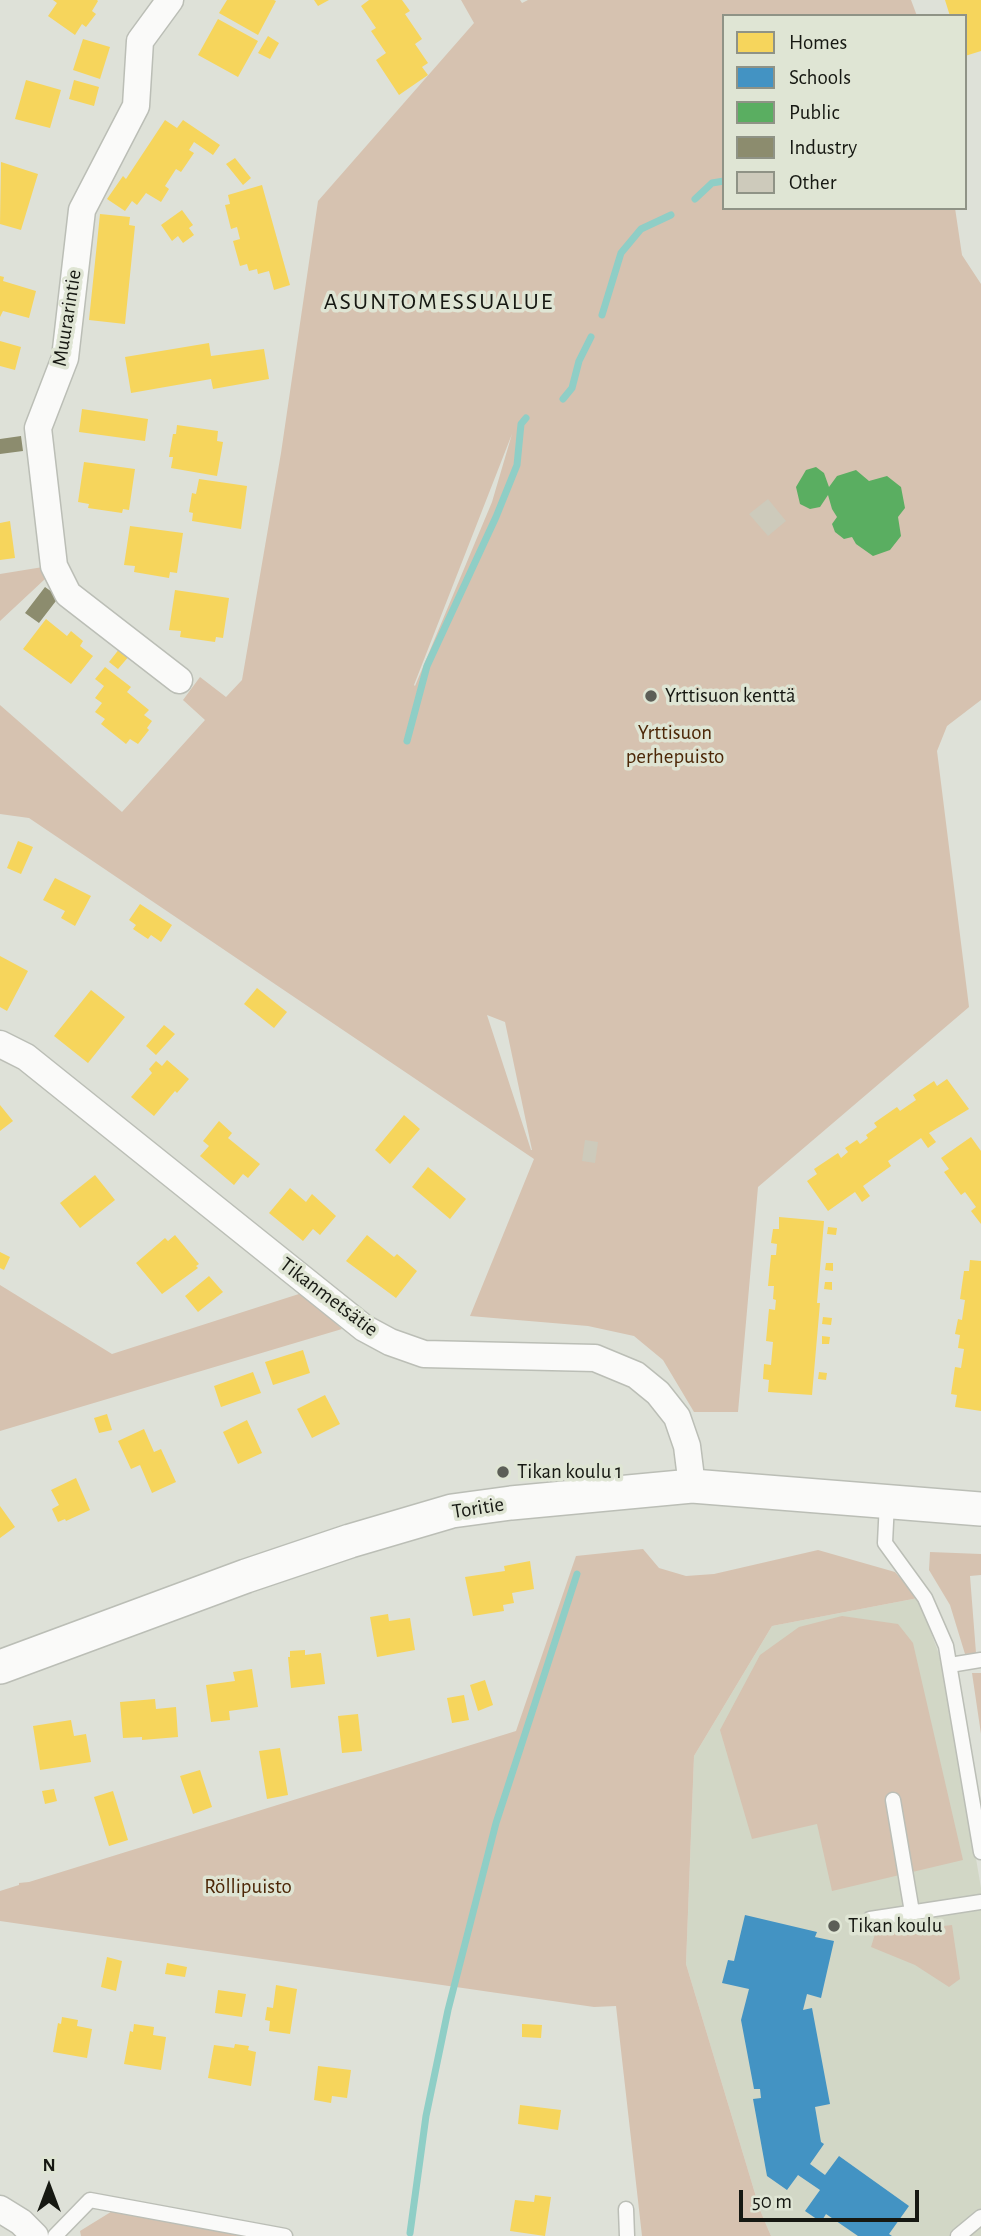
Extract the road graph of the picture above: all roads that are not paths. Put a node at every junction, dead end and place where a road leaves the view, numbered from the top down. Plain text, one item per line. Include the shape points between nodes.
1 (170, 0) edge
2 (179, 680) dead end
3 (0, 1044) edge
4 (692, 1486) junction
5 (887, 1502) junction
6 (981, 1509) edge
7 (981, 1660) edge
8 (950, 1665) junction
9 (0, 1667) edge
10 (893, 1800) dead end
11 (981, 1852) edge
12 (981, 1902) edge
13 (912, 1912) junction
14 (870, 1919) dead end
15 (0, 2209) edge
16 (626, 2209) dead end
17 (981, 2217) edge
18 (35, 2236) edge
19 (55, 2236) edge
20 (285, 2236) edge
21 (627, 2236) edge
22 (958, 2236) edge

1 - 2 street, Muurarintie via 140,41 136,106 82,210 65,358 38,428 54,566 68,594
3 - 4 street, Tikanmetsätie via 26,1056 364,1328 390,1342 424,1354 596,1358 636,1375 677,1417 687,1446
4 - 5 street, Toritie
4 - 9 street, Toritie via 452,1511 246,1576
5 - 6 street, Toritie
5 - 8 lane via 885,1543 925,1598
7 - 8 lane
8 - 11 lane
10 - 13 lane
12 - 13 lane
13 - 14 lane
15 - 18 street
16 - 21 lane
17 - 22 lane
19 - 20 lane via 90,2200

